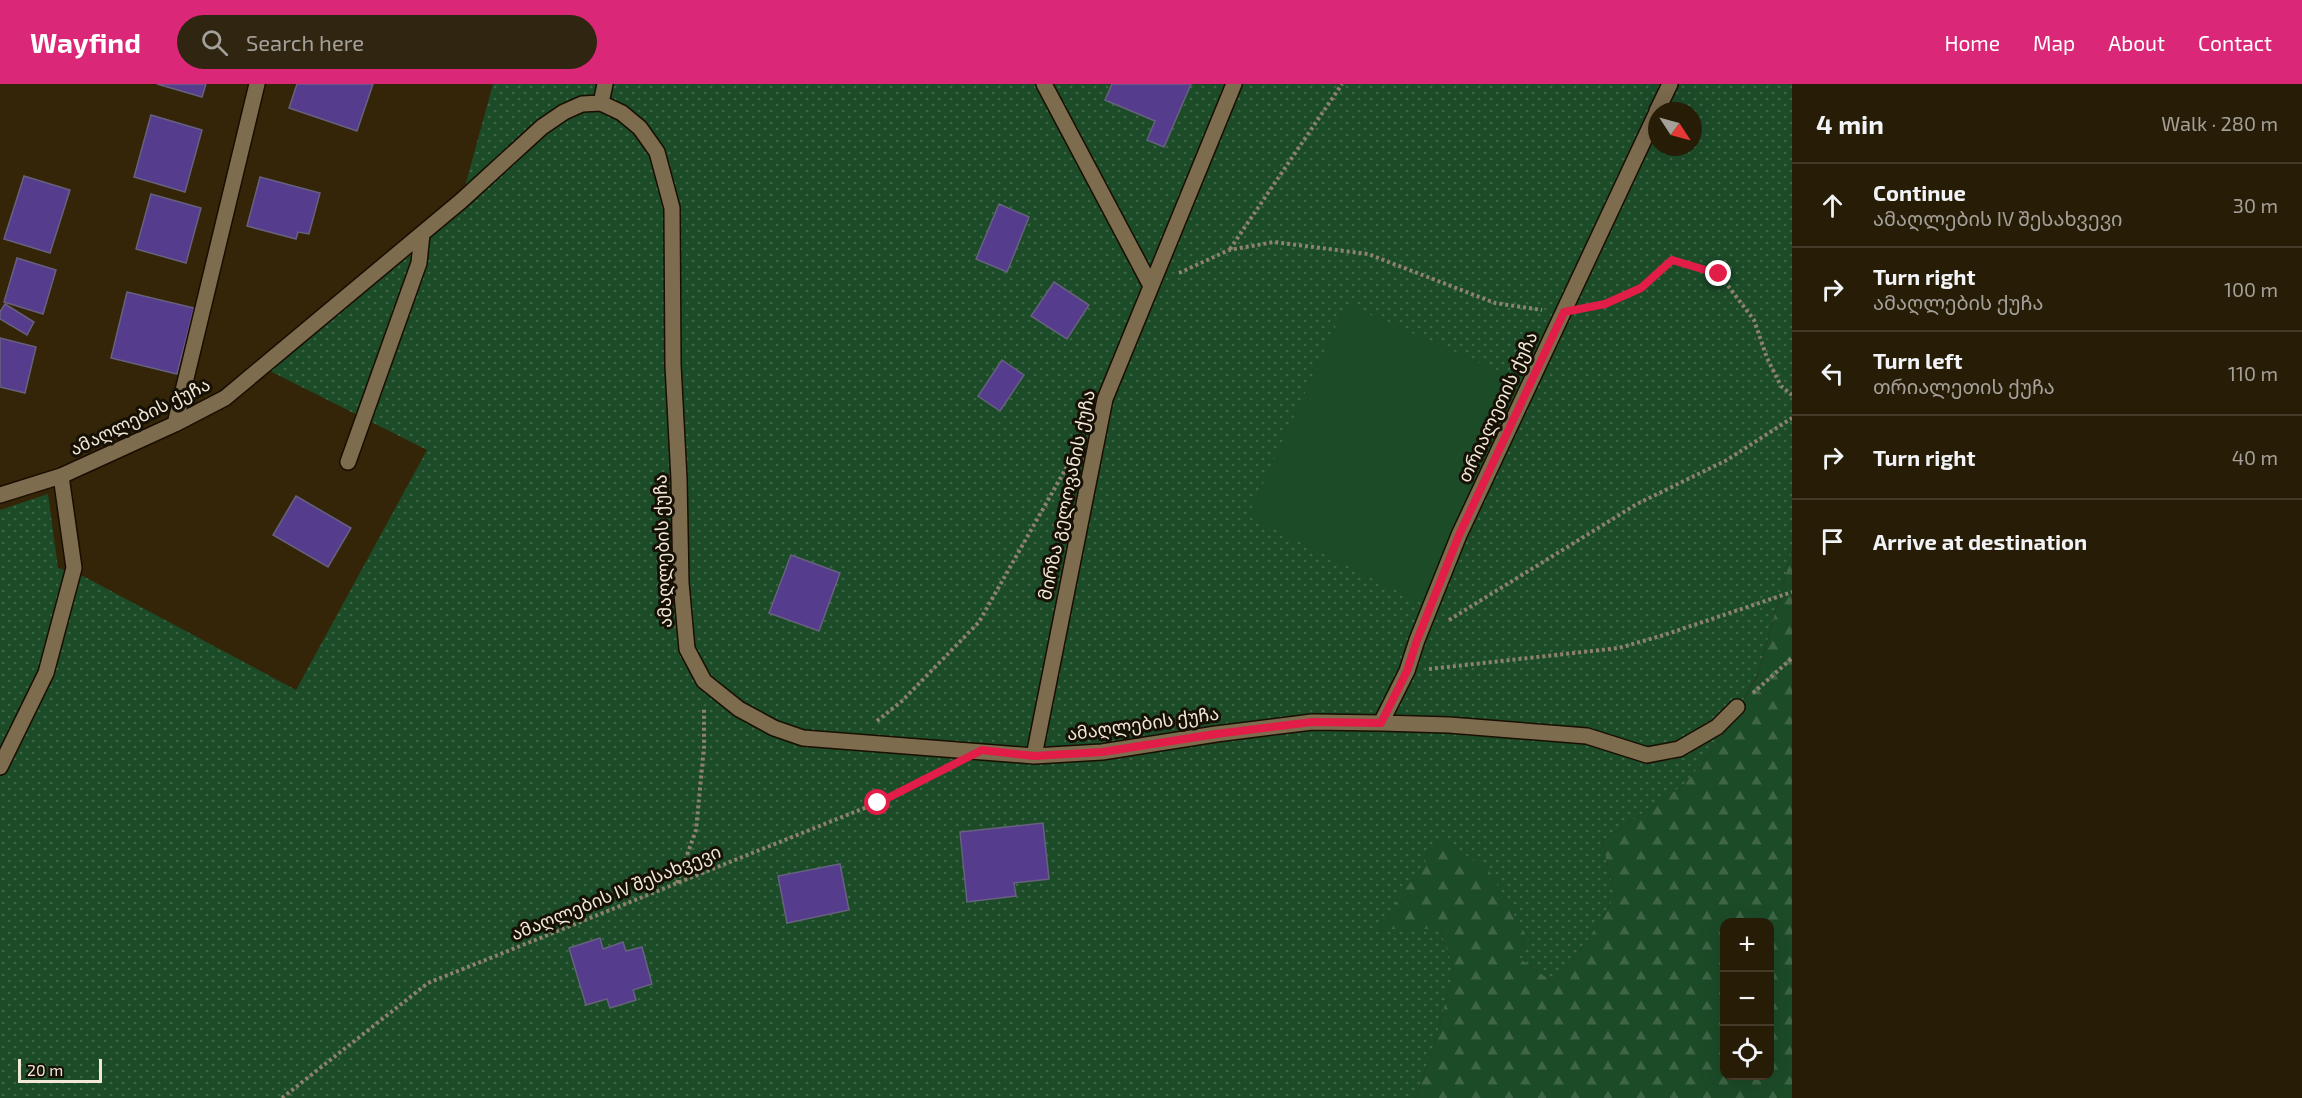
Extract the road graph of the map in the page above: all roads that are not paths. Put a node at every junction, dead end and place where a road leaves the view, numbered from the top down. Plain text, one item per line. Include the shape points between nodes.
1 (257, 84) edge
2 (605, 84) edge
3 (1044, 84) edge
4 (1234, 84) edge
5 (1670, 84) edge
6 (1661, 102) edge
7 (601, 103) junction
8 (1648, 130) edge
9 (422, 234) junction
10 (1151, 286) junction
11 (175, 424) junction
12 (348, 462) dead end
13 (61, 476) junction
14 (0, 495) edge
15 (1737, 707) road end
16 (1381, 723) junction
17 (1034, 756) junction
18 (0, 767) edge

1 - 11 street
2 - 7 street
3 - 10 street
4 - 10 street, მირზა გელოვანის ქუჩა
5 - 6 street, თრიალეთის ქუჩა
7 - 9 street, ამაღლების ქუჩა via 582,104 542,127
7 - 17 street, ამაღლების ქუჩა via 640,128 657,152 672,208 681,583 687,648 704,681 739,709 803,738
8 - 16 street, თრიალეთის ქუჩა via 1459,535 1407,671
9 - 11 street, ამაღლების ქუჩა via 225,398
9 - 12 street via 419,263
10 - 17 street, მირზა გელოვანის ქუჩა via 1105,399
11 - 13 street, ამაღლების ქუჩა
13 - 14 street, ამაღლების ქუჩა
13 - 18 street via 74,568 46,673
15 - 16 street, ამაღლების ქუჩა via 1716,728 1678,749 1647,754 1587,736
16 - 17 street, ამაღლების ქუჩა via 1312,722 1102,752

